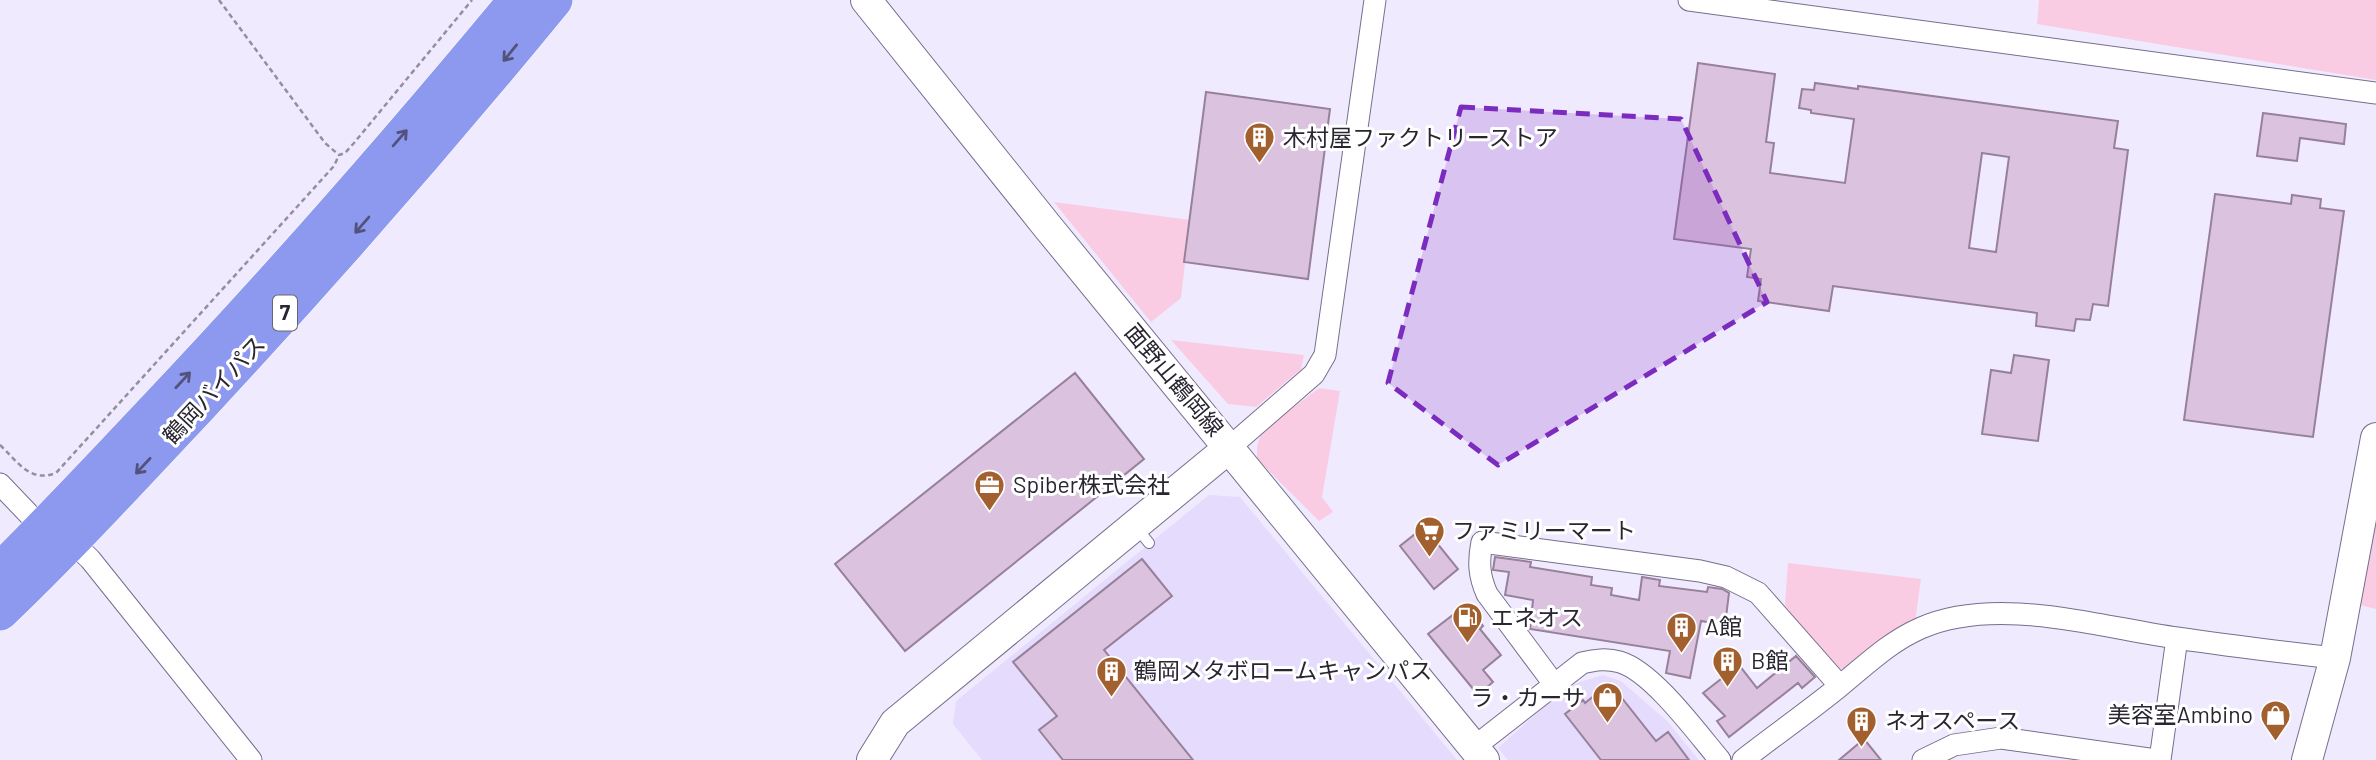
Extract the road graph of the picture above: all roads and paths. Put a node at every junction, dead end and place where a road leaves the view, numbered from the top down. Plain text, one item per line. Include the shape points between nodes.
1 (219, 0) edge
2 (472, 0) edge
3 (517, 0) edge
4 (554, 0) edge
5 (866, 0) edge
6 (1375, 0) edge
7 (1689, 0) edge
8 (2376, 93) edge
9 (339, 155) junction
10 (2376, 438) edge
11 (0, 445) edge
12 (1230, 447) junction
13 (0, 484) edge
14 (58, 535) junction
15 (0, 571) edge
16 (0, 612) edge
17 (2177, 638) junction
18 (2335, 658) junction
19 (1554, 684) junction
20 (1840, 686) junction
21 (1478, 754) edge
22 (251, 760) edge
23 (872, 760) edge
24 (1720, 760) edge
25 (1743, 760) edge
26 (1923, 760) edge
27 (2158, 760) edge
28 (2307, 760) edge

1 - 9 path via 325,143
2 - 9 path via 354,143
14 -> 3 highway, 鶴岡バイパス / 7
4 -> 14 highway, 鶴岡バイパス / 7 via 279,320
5 - 12 main road, 面野山鶴岡線
6 - 12 street via 1325,355 1314,374
7 - 8 street
9 - 11 path via 334,166 56,473 34,476
10 - 18 main road
12 - 21 main road, 面野山鶴岡線
12 - 23 main road via 1142,534 895,723
13 - 14 street
14 - 15 highway, 鶴岡バイパス / 7
14 - 16 highway, 鶴岡バイパス / 7
14 - 22 street via 90,559
17 - 18 street
17 - 20 street via 2017,613 1954,618 1922,628 1881,650
17 - 27 street
18 - 28 main road
19 - 20 street via 1487,594 1479,577 1482,542 1726,577 1758,593
19 - 21 street
19 - 24 street via 1582,663 1600,659 1621,662 1638,671 1675,707
20 - 25 street
26 - 27 street via 1954,745 2001,738

